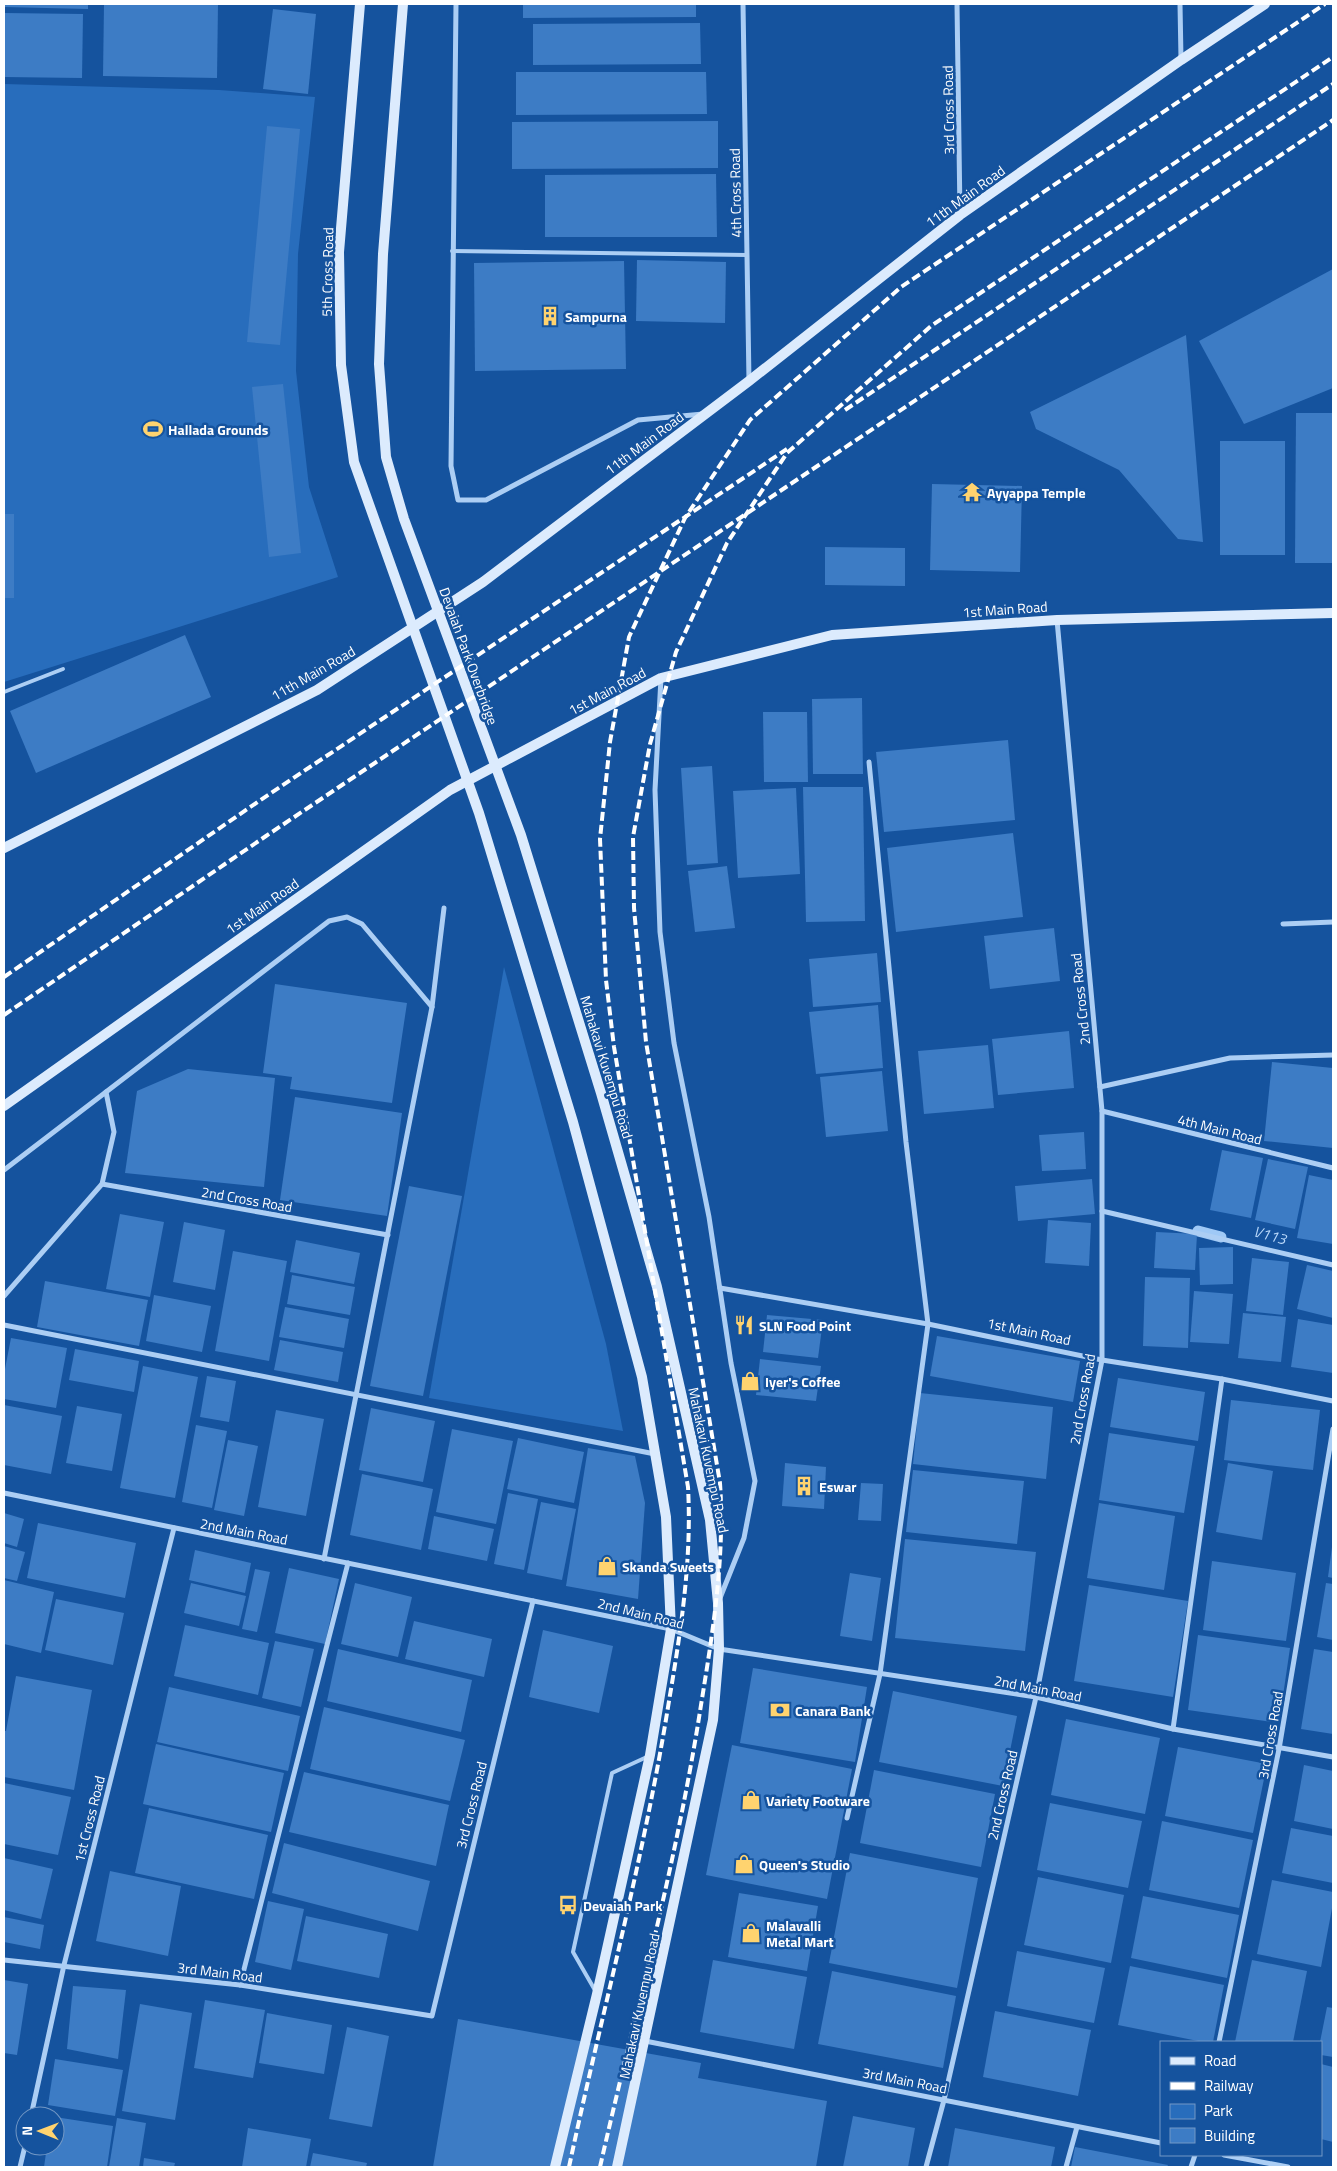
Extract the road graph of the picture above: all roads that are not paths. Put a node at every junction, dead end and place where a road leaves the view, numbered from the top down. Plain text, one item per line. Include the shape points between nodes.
1 (360, 4) edge
2 (403, 4) edge
3 (456, 4) edge
4 (743, 4) edge
5 (957, 4) edge
6 (1180, 4) edge
7 (1265, 4) edge
8 (1181, 60) junction
9 (960, 215) junction
10 (452, 251) junction
11 (747, 255) junction
12 (749, 381) junction
13 (706, 414) junction
14 (1333, 614) edge
15 (1057, 620) junction
16 (63, 669) dead end
17 (661, 678) junction
18 (4, 692) edge
19 (868, 762) dead end
20 (508, 803) joint
21 (4, 848) edge
22 (444, 908) dead end
23 (1333, 922) edge
24 (1283, 924) dead end
25 (432, 1007) junction
26 (1333, 1055) edge
27 (1100, 1087) junction
28 (106, 1092) junction
29 (4, 1106) edge
30 (1102, 1111) junction
31 (1333, 1168) edge
32 (4, 1170) edge
33 (102, 1184) junction
34 (1102, 1211) junction
35 (388, 1235) junction
36 (1333, 1265) edge
37 (720, 1288) junction
38 (4, 1296) edge
39 (928, 1324) junction
40 (4, 1325) edge
41 (1102, 1360) junction
42 (1222, 1379) junction
43 (356, 1396) junction
44 (1333, 1401) edge
45 (1333, 1429) edge
46 (655, 1454) junction
47 (4, 1493) edge
48 (174, 1528) junction
49 (324, 1559) junction
50 (348, 1563) junction
51 (533, 1600) junction
52 (718, 1603) junction
53 (671, 1629) junction
54 (719, 1649) junction
55 (880, 1674) junction
56 (1036, 1697) junction
57 (1173, 1729) junction
58 (1280, 1749) junction
59 (650, 1755) junction
60 (1333, 1756) edge
61 (847, 1818) dead end
62 (4, 1960) edge
63 (64, 1965) junction
64 (240, 1985) junction
65 (597, 1994) junction
66 (432, 2016) joint
67 (645, 2041) junction
68 (1219, 2041) edge
69 (944, 2100) junction
70 (34, 2106) edge
71 (1077, 2127) junction
72 (1160, 2142) edge
73 (1229, 2156) edge
74 (1279, 2166) edge
75 (556, 2167) edge
76 (617, 2167) edge
77 (926, 2167) edge
78 (1066, 2167) edge
79 (1288, 2167) edge

1 - 46 main road, 5th Cross Road via 339,252 342,365 354,462 479,813 573,1122 642,1377
2 - 20 main road, Devaiah Park Overbridge via 383,254 379,364 386,457 404,519
3 - 10 street
4 - 11 street, 4th Cross Road
5 - 9 street, 3rd Cross Road
6 - 8 street
7 - 8 main road, 11th Main Road
8 - 9 main road, 11th Main Road
9 - 12 main road, 11th Main Road
10 - 11 lane
10 - 13 street via 451,466 458,500 486,500 638,420
11 - 12 street, 4th Cross Road
12 - 13 main road, 11th Main Road
13 - 21 main road, 11th Main Road via 483,582 317,690
14 - 15 main road, 1st Main Road
15 - 17 main road, 1st Main Road via 832,635
15 - 27 street, 2nd Cross Road
16 - 18 lane
17 - 29 main road, 1st Main Road via 450,790
17 - 37 street via 655,790 660,932 674,1043
19 - 39 street via 906,1142
20 - 52 main road, Mahakavi Kuvempu Road via 521,835 601,1093 657,1287 710,1520
22 - 25 street
23 - 24 street
25 - 28 street via 362,924 348,917 329,921
25 - 35 street
26 - 27 street via 1230,1058
27 - 30 street, 2nd Cross Road
28 - 32 street
28 - 33 street via 114,1132
30 - 31 street, 4th Main Road
30 - 34 street, 2nd Cross Road
33 - 35 street, 2nd Cross Road
33 - 38 street
34 - 36 street
34 - 41 street, 2nd Cross Road
35 - 43 street
37 - 39 street, 1st Main Road
37 - 52 street via 730,1363 755,1481 744,1538
39 - 41 street, 1st Main Road
39 - 55 street
40 - 43 street
41 - 42 street, 1st Main Road
41 - 56 street, 2nd Cross Road
42 - 44 street, 1st Main Road
42 - 57 street
43 - 46 street
43 - 49 street
45 - 58 street, 3rd Cross Road
46 - 53 main road via 666,1517
47 - 48 street, 2nd Main Road
48 - 49 street, 2nd Main Road
48 - 63 street, 1st Cross Road
49 - 50 street, 2nd Main Road
50 - 51 street, 2nd Main Road
50 - 64 street
51 - 53 street, 2nd Main Road
51 - 66 street, 3rd Cross Road
52 - 54 main road, Mahakavi Kuvempu Road
53 - 54 street, 2nd Main Road
53 - 59 main road
54 - 55 street, 2nd Main Road
54 - 67 main road, Mahakavi Kuvempu Road via 714,1720
55 - 56 street, 2nd Main Road
55 - 61 street
56 - 57 street, 2nd Main Road
56 - 69 street, 2nd Cross Road
57 - 58 street, 2nd Main Road
58 - 60 street, 2nd Main Road
58 - 68 street, 3rd Cross Road
59 - 65 main road
59 - 65 lane via 612,1773 573,1952
62 - 63 street, 3rd Main Road
63 - 64 street, 3rd Main Road
63 - 70 street, 1st Cross Road
64 - 66 street, 3rd Main Road
65 - 75 main road
67 - 69 street, 3rd Main Road
67 - 76 main road, Mahakavi Kuvempu Road
69 - 71 street, 3rd Main Road
69 - 77 street, 2nd Cross Road
71 - 72 street, 3rd Main Road
71 - 78 street
73 - 74 street
74 - 79 street

